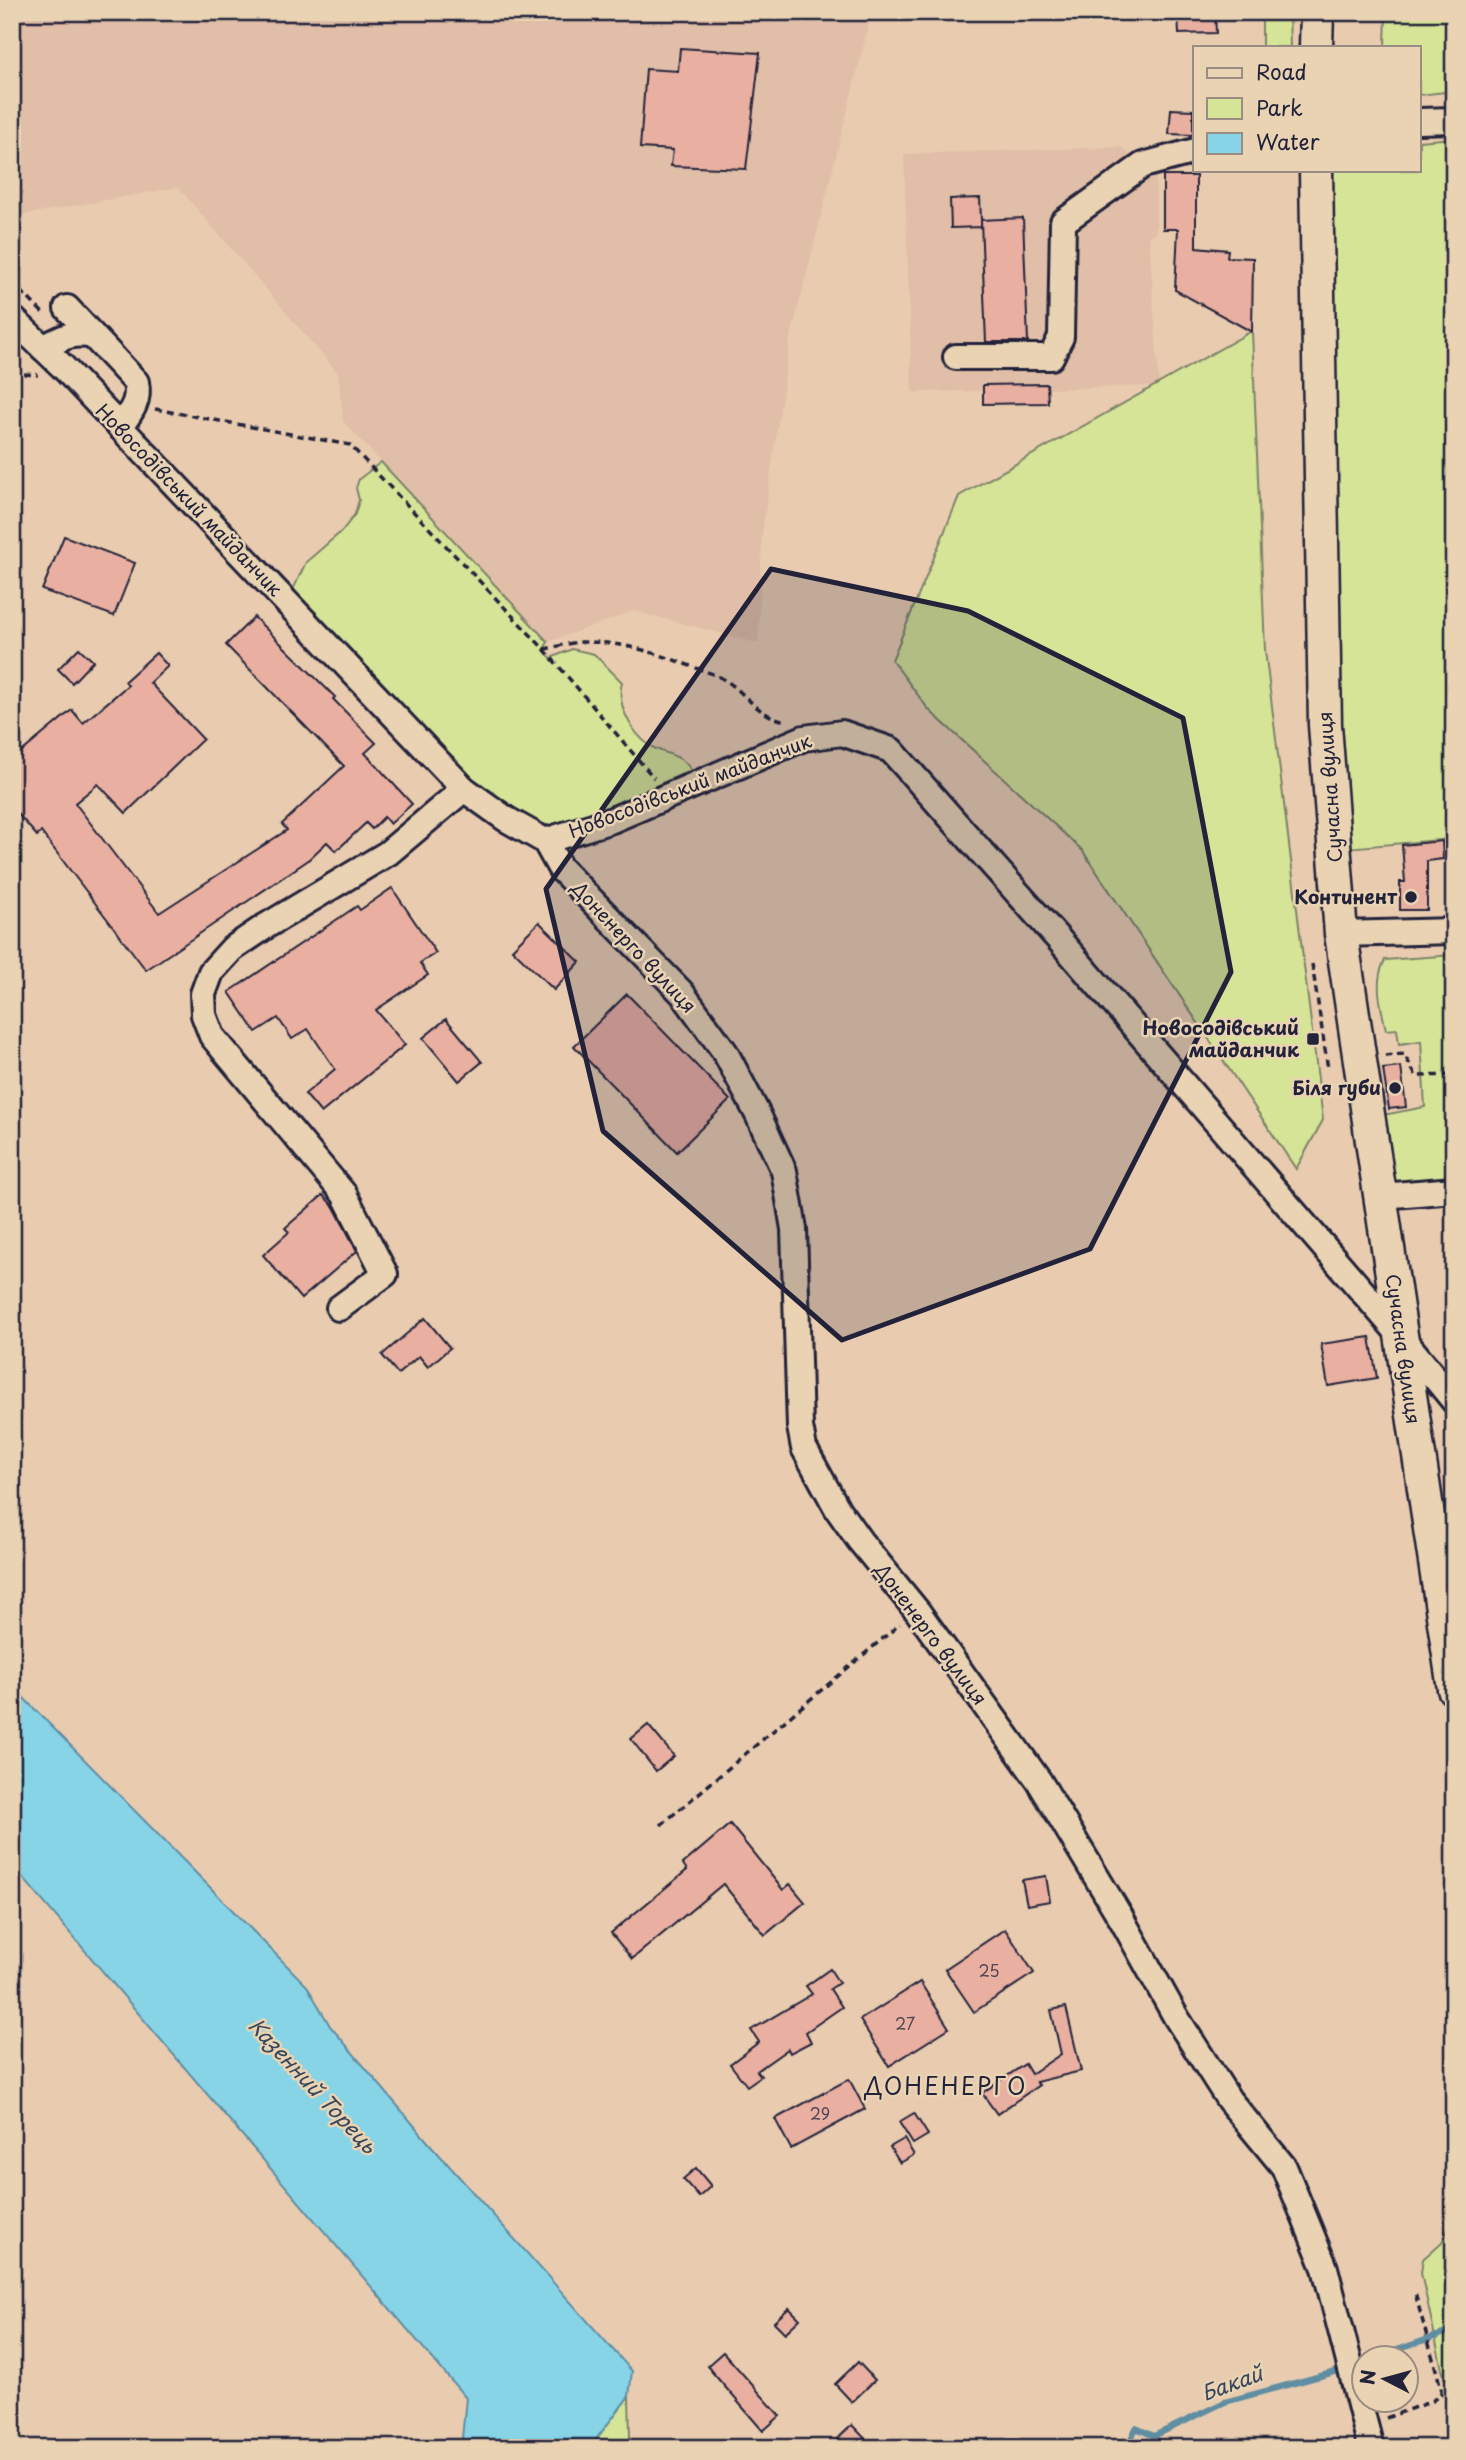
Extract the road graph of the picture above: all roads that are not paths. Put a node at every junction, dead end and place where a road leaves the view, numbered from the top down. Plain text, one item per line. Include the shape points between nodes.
1 (1317, 12) edge
2 (1316, 46) edge
3 (1454, 120) edge
4 (1420, 121) edge
5 (1193, 152) edge
6 (1316, 172) edge
7 (67, 308) dead end
8 (12, 318) edge
9 (93, 336) junction
10 (43, 348) junction
11 (956, 357) dead end
12 (120, 427) junction
13 (464, 789) junction
14 (545, 841) junction
15 (1454, 930) edge
16 (1342, 934) junction
17 (1454, 1191) edge
18 (1382, 1196) junction
19 (339, 1308) dead end
20 (1400, 1335) junction
21 (1454, 1401) edge
22 (1453, 1682) edge
23 (1368, 2438) edge

1 - 2 main road
3 - 4 street
5 - 11 street via 1143,165 1063,222 1060,337 1051,357
6 - 16 main road, Сучасна вулиця via 1325,725
7 - 9 street
8 - 10 street, Новосодівський майданчик
9 - 10 street via 65,335
9 - 12 street via 136,382 135,406
10 - 12 street, Новосодівський майданчик
12 - 13 street, Новосодівський майданчик
13 - 14 street, Новосодівський майданчик
13 - 19 street via 388,853 232,949 211,972 203,994 212,1036 344,1194 386,1274
14 - 20 street, Новосодівський майданчик via 612,820 804,738 842,733 891,750
14 - 23 street, Доненерго вулиця via 560,868 682,993 725,1052 758,1115 784,1171 794,1229 804,1448 838,1510 1039,1781 1229,2101 1284,2167 1325,2268
15 - 16 street
16 - 18 main road, Сучасна вулиця
17 - 18 street
18 - 20 main road, Сучасна вулиця
20 - 21 street, Новосодівський майданчик
20 - 22 main road, Сучасна вулиця

